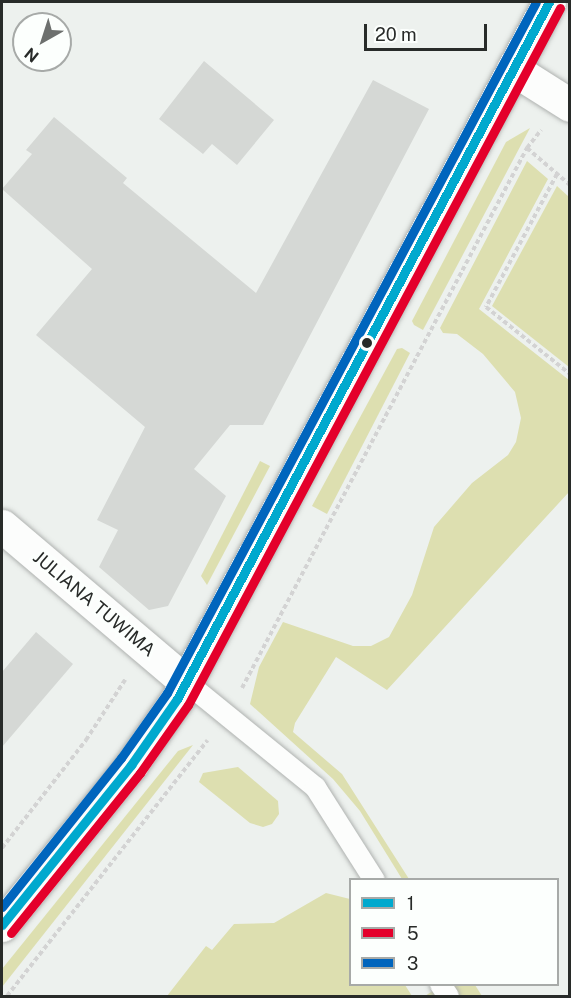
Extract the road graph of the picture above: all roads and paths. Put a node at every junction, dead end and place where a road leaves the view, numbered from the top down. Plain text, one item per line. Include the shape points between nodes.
1 (549, 2) edge
2 (513, 69) junction
3 (568, 104) edge
4 (527, 148) junction
5 (557, 174) dead end
6 (570, 185) edge
7 (570, 374) edge
8 (2, 526) edge
9 (129, 670) dead end
10 (186, 682) junction
11 (228, 713) junction
12 (2, 848) edge
13 (373, 878) edge
14 (2, 925) edge
15 (7, 996) edge

1 - 2 street
2 - 3 street
2 - 10 street
3 - 4 path via 547,130 537,132
4 - 6 path
4 - 11 path
5 - 7 path via 486,308
8 - 10 street, JULIANA TUWIMA
9 - 12 path via 107,712
10 - 11 lane
10 - 14 street via 131,765
11 - 13 lane via 315,787
11 - 15 path

